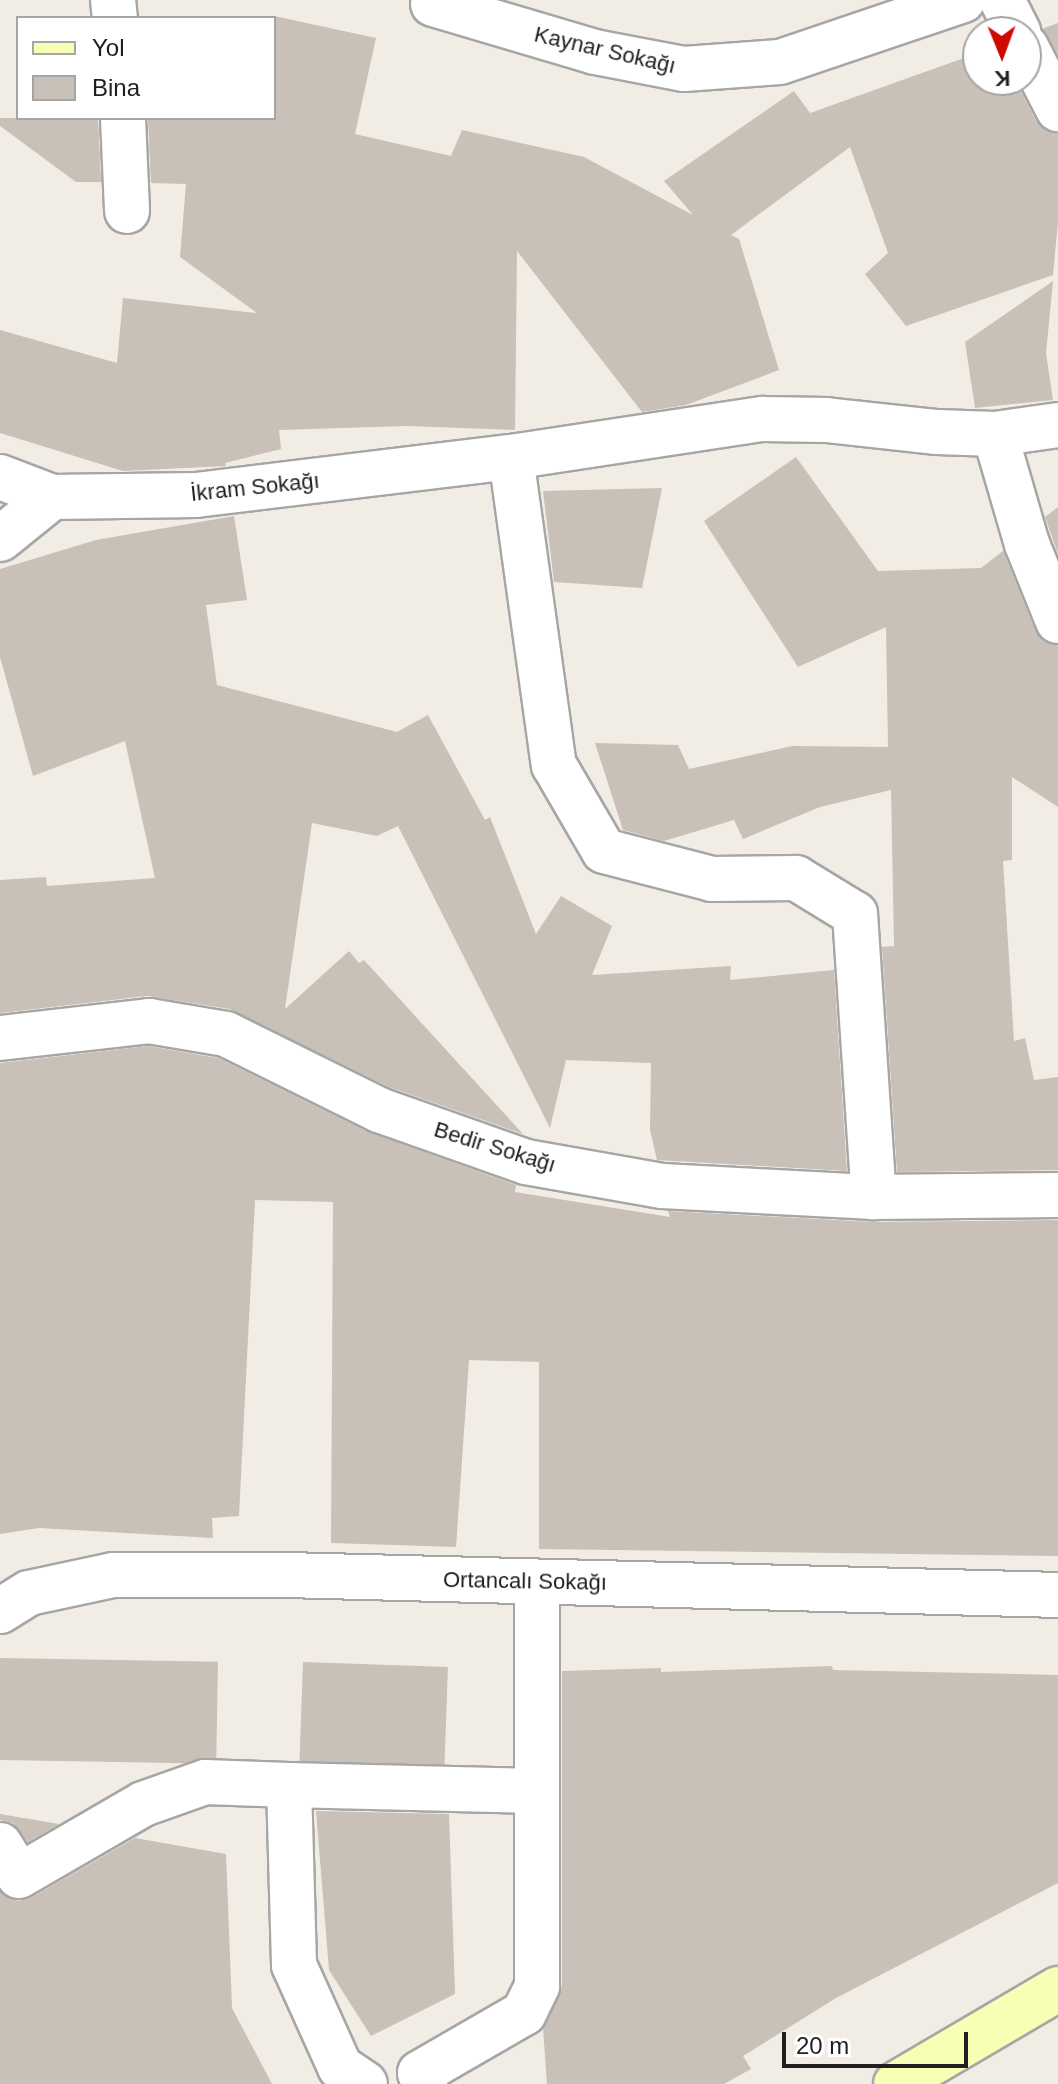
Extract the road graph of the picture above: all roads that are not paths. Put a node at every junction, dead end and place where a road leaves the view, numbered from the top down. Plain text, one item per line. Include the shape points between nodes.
1 (963, 0) edge
2 (433, 4) dead end
3 (887, 11) edge
4 (1042, 78) edge
5 (1058, 109) edge
6 (123, 120) edge
7 (127, 211) dead end
8 (1058, 425) edge
9 (995, 434) junction
10 (511, 457) junction
11 (0, 477) edge
12 (52, 497) junction
13 (0, 539) edge
14 (1058, 621) edge
15 (0, 1038) edge
16 (1058, 1195) edge
17 (874, 1197) junction
18 (537, 1582) junction
19 (1058, 1595) edge
20 (0, 1611) edge
21 (289, 1785) junction
22 (536, 1791) junction
23 (0, 1845) edge
24 (1058, 1989) edge
25 (411, 2080) edge
26 (365, 2084) edge
27 (896, 2084) edge

1 - 3 street, Kaynar Sokağı
2 - 3 street, Kaynar Sokağı via 595,52 684,69 780,62
4 - 5 street
6 - 7 street
8 - 9 street, İkram Sokağı
9 - 10 street, İkram Sokağı via 763,419
9 - 14 street via 1027,544
10 - 12 street, İkram Sokağı via 196,495
10 - 17 street via 554,765 604,851 712,879 796,878 855,914
11 - 12 street, İkram Sokağı
12 - 13 street
15 - 17 street, Bedir Sokağı via 149,1021 226,1034 379,1110 526,1162 662,1186
16 - 17 street, Bedir Sokağı
18 - 19 street, Ortancalı Sokağı
18 - 20 street, Ortancalı Sokağı via 113,1575 29,1593
18 - 22 street
21 - 22 street
21 - 23 street via 205,1782 143,1804 19,1876
21 - 26 street via 294,1965 340,2067
22 - 25 street via 537,1986 524,2013
24 - 27 main road

